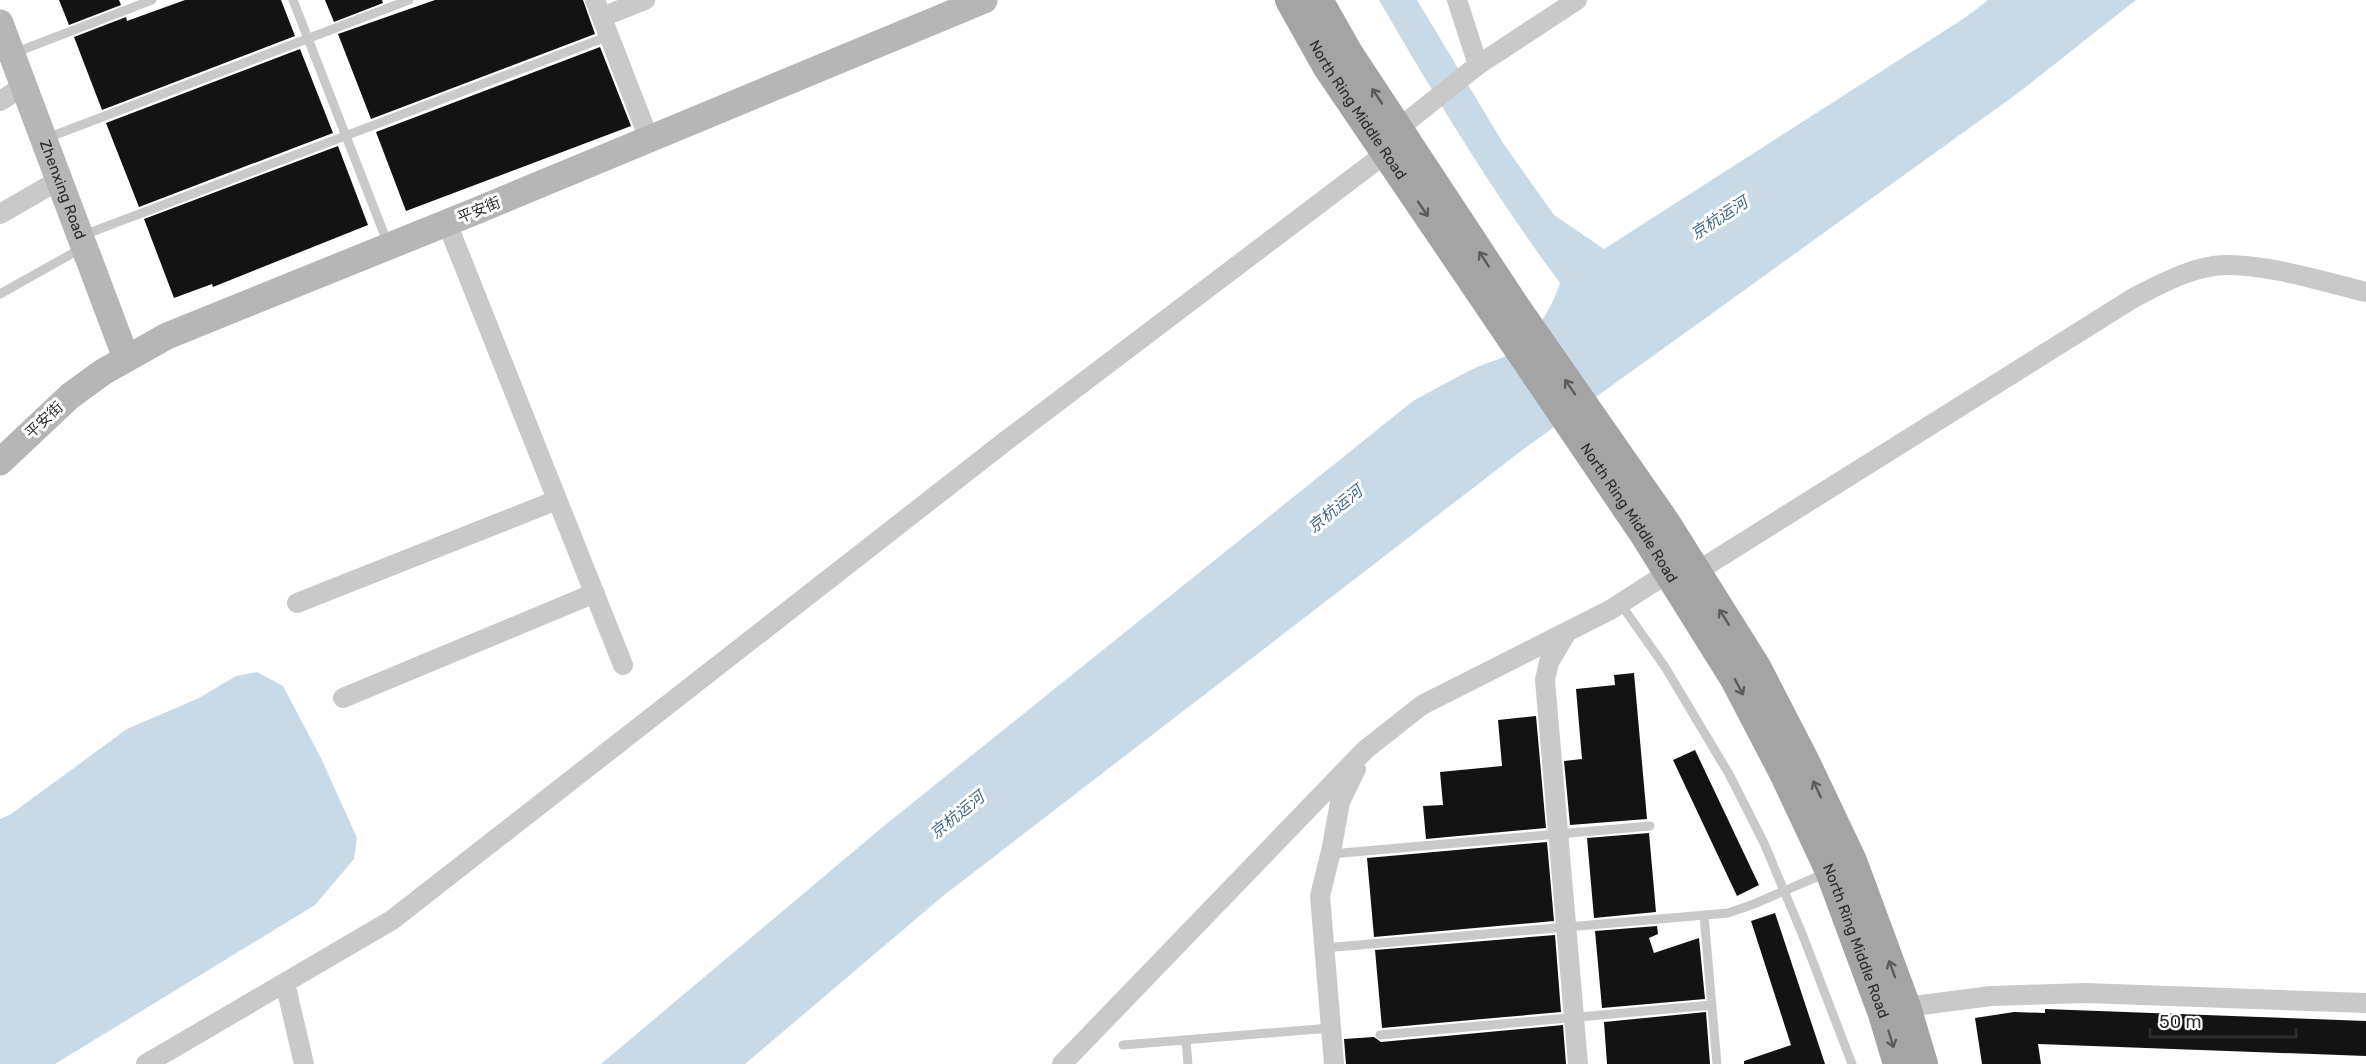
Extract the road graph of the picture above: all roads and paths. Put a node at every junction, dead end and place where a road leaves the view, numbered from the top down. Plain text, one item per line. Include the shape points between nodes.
1 (152, 0) edge
2 (293, 0) edge
3 (409, 0) edge
4 (645, 0) edge
5 (984, 0) edge
6 (1290, 0) edge
7 (1318, 0) edge
8 (1457, 0) edge
9 (1577, 0) edge
10 (598, 9) edge
11 (0, 22) edge
12 (609, 36) junction
13 (308, 39) junction
14 (12, 54) junction
15 (1478, 65) junction
16 (24, 86) junction
17 (0, 101) edge
18 (346, 136) junction
19 (44, 139) junction
20 (649, 139) junction
21 (1392, 140) junction
22 (59, 180) junction
23 (0, 214) edge
24 (447, 223) junction
25 (83, 242) junction
26 (389, 246) junction
27 (2366, 292) edge
28 (0, 294) edge
29 (126, 358) junction
30 (0, 462) edge
31 (557, 500) junction
32 (1682, 572) junction
33 (595, 593) junction
34 (297, 603) dead end
35 (1620, 603) junction
36 (1567, 632) junction
37 (623, 665) dead end
38 (344, 698) dead end
39 (1365, 750) junction
40 (1650, 826) dead end
41 (1558, 834) junction
42 (1331, 854) junction
43 (1830, 871) junction
44 (1784, 891) junction
45 (1704, 916) junction
46 (1566, 927) junction
47 (1324, 948) junction
48 (285, 983) junction
49 (2366, 1003) edge
50 (1712, 1005) junction
51 (1906, 1007) junction
52 (1574, 1018) junction
53 (1331, 1028) junction
54 (1380, 1035) dead end
55 (1186, 1040) junction
56 (1123, 1045) dead end
57 (146, 1064) edge
58 (304, 1064) edge
59 (1062, 1064) edge
60 (1188, 1064) edge
61 (1334, 1064) edge
62 (1578, 1064) edge
63 (1717, 1064) edge
64 (1852, 1064) edge
65 (1898, 1064) edge
66 (1923, 1064) edge

1 - 14 lane
2 - 13 lane
3 - 13 lane
4 - 10 street
5 - 20 street, 平安街
6 - 21 main road, North Ring Middle Road via 1327,66
21 -> 7 main road, North Ring Middle Road
8 - 15 street
9 - 15 street
10 - 12 street
11 - 14 street, Zhenxing Road
12 - 18 lane
12 - 20 street
13 - 18 lane
13 - 19 lane
14 - 16 street, Zhenxing Road
15 - 21 street
16 - 17 street
16 - 19 street, Zhenxing Road
18 - 25 lane
18 - 26 lane
19 - 22 street, Zhenxing Road
20 - 24 street, 平安街
21 - 32 main road, North Ring Middle Road
21 - 48 street via 392,921
22 - 23 street
22 - 25 street, Zhenxing Road
24 - 26 street, 平安街
24 - 31 street
25 - 28 lane
25 - 29 street, Zhenxing Road
26 - 29 street, 平安街 via 167,336
27 - 32 street via 2280,272 2225,265 2165,281
29 - 30 street, 平安街 via 70,396
31 - 33 street
31 - 34 street
32 - 35 street
32 -> 43 main road, North Ring Middle Road
51 -> 32 main road, North Ring Middle Road via 1852,861 1805,762 1756,668
33 - 37 street
33 - 38 street
35 - 36 street
35 - 44 lane via 1665,667 1729,774
36 - 39 street via 1422,705
36 - 41 street via 1549,662 1545,680
39 - 42 street via 1340,802
39 - 59 street
40 - 41 lane
41 - 42 lane
41 - 46 street
42 - 47 street via 1320,896
43 - 44 lane
43 -> 65 main road, North Ring Middle Road
44 - 45 lane via 1728,912
44 - 64 lane
45 - 46 lane
45 - 50 lane
46 - 47 lane
46 - 52 street
47 - 53 street
48 - 57 street
48 - 58 street
49 - 51 street via 2085,993 1991,996
50 - 52 lane
50 - 63 lane
51 - 66 main road, North Ring Middle Road
52 - 54 lane
52 - 62 street
53 - 55 lane
53 - 61 street
55 - 56 lane
55 - 60 lane

